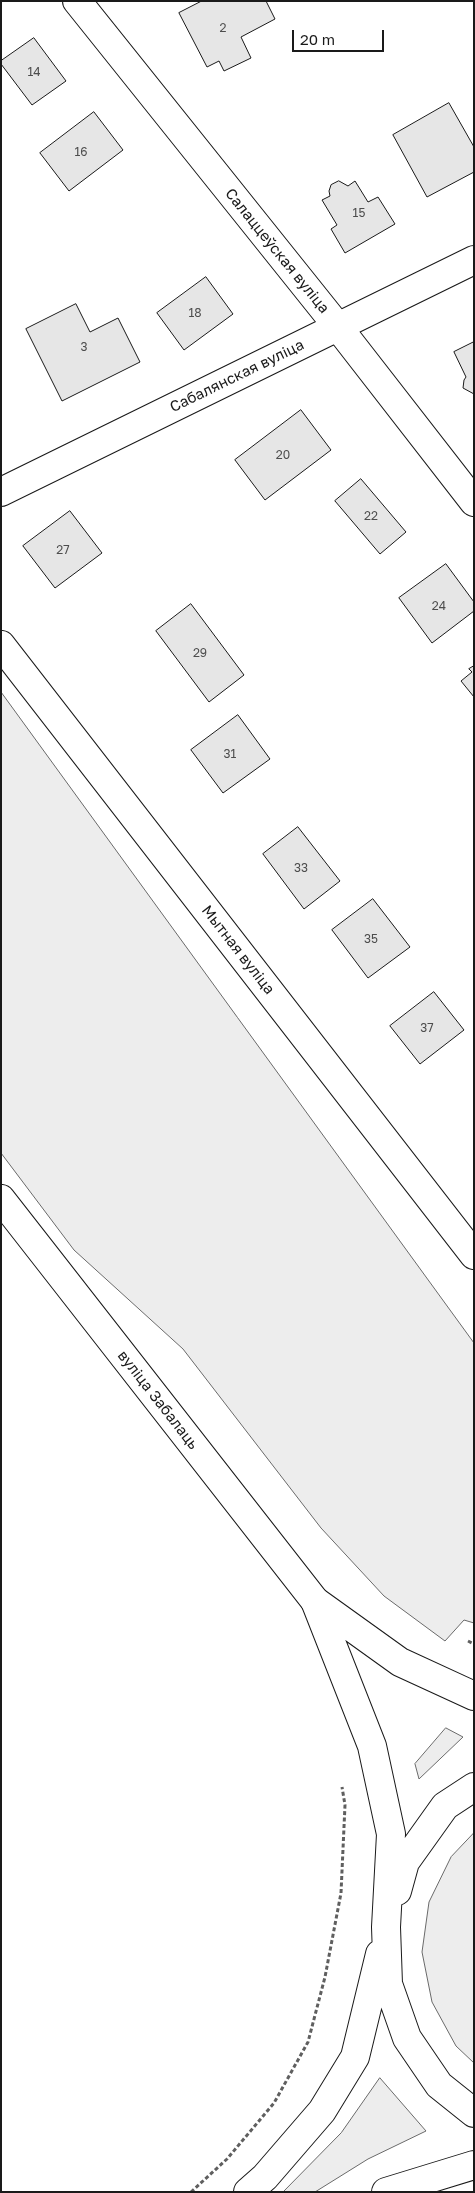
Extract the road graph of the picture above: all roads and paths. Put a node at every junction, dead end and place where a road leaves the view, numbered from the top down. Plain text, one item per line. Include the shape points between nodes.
1 (77, 1) edge
2 (474, 260) edge
3 (338, 327) junction
4 (1, 492) edge
5 (474, 502) edge
6 (1, 645) edge
7 (1, 1199) edge
8 (472, 1249) edge
9 (315, 1601) junction
10 (468, 1641) dead end
11 (474, 1644) edge
12 (474, 1696) edge
13 (342, 1787) dead end
14 (474, 1787) edge
15 (386, 1927) junction
16 (474, 2113) edge
17 (474, 2165) edge
18 (191, 2192) edge
19 (248, 2192) edge
20 (386, 2192) edge

1 - 3 street, Салаццеўская вуліца
2 - 3 street, Сабалянская вуліца
3 - 4 street, Сабалянская вуліца
3 - 5 street, Салаццеўская вуліца
6 - 8 street, Мытная вуліца
7 - 9 street, вуліца Забалаць
9 - 12 street via 400,1662
9 - 15 street via 372,1746 391,1834
10 - 11 path
13 - 18 path via 345,1805 341,1892 325,1977 308,2042 274,2103 227,2159
14 - 15 street via 445,1806 405,1862
15 - 16 street via 388,1984 406,2038 439,2085
15 - 19 street via 355,2057 322,2111
17 - 20 street

